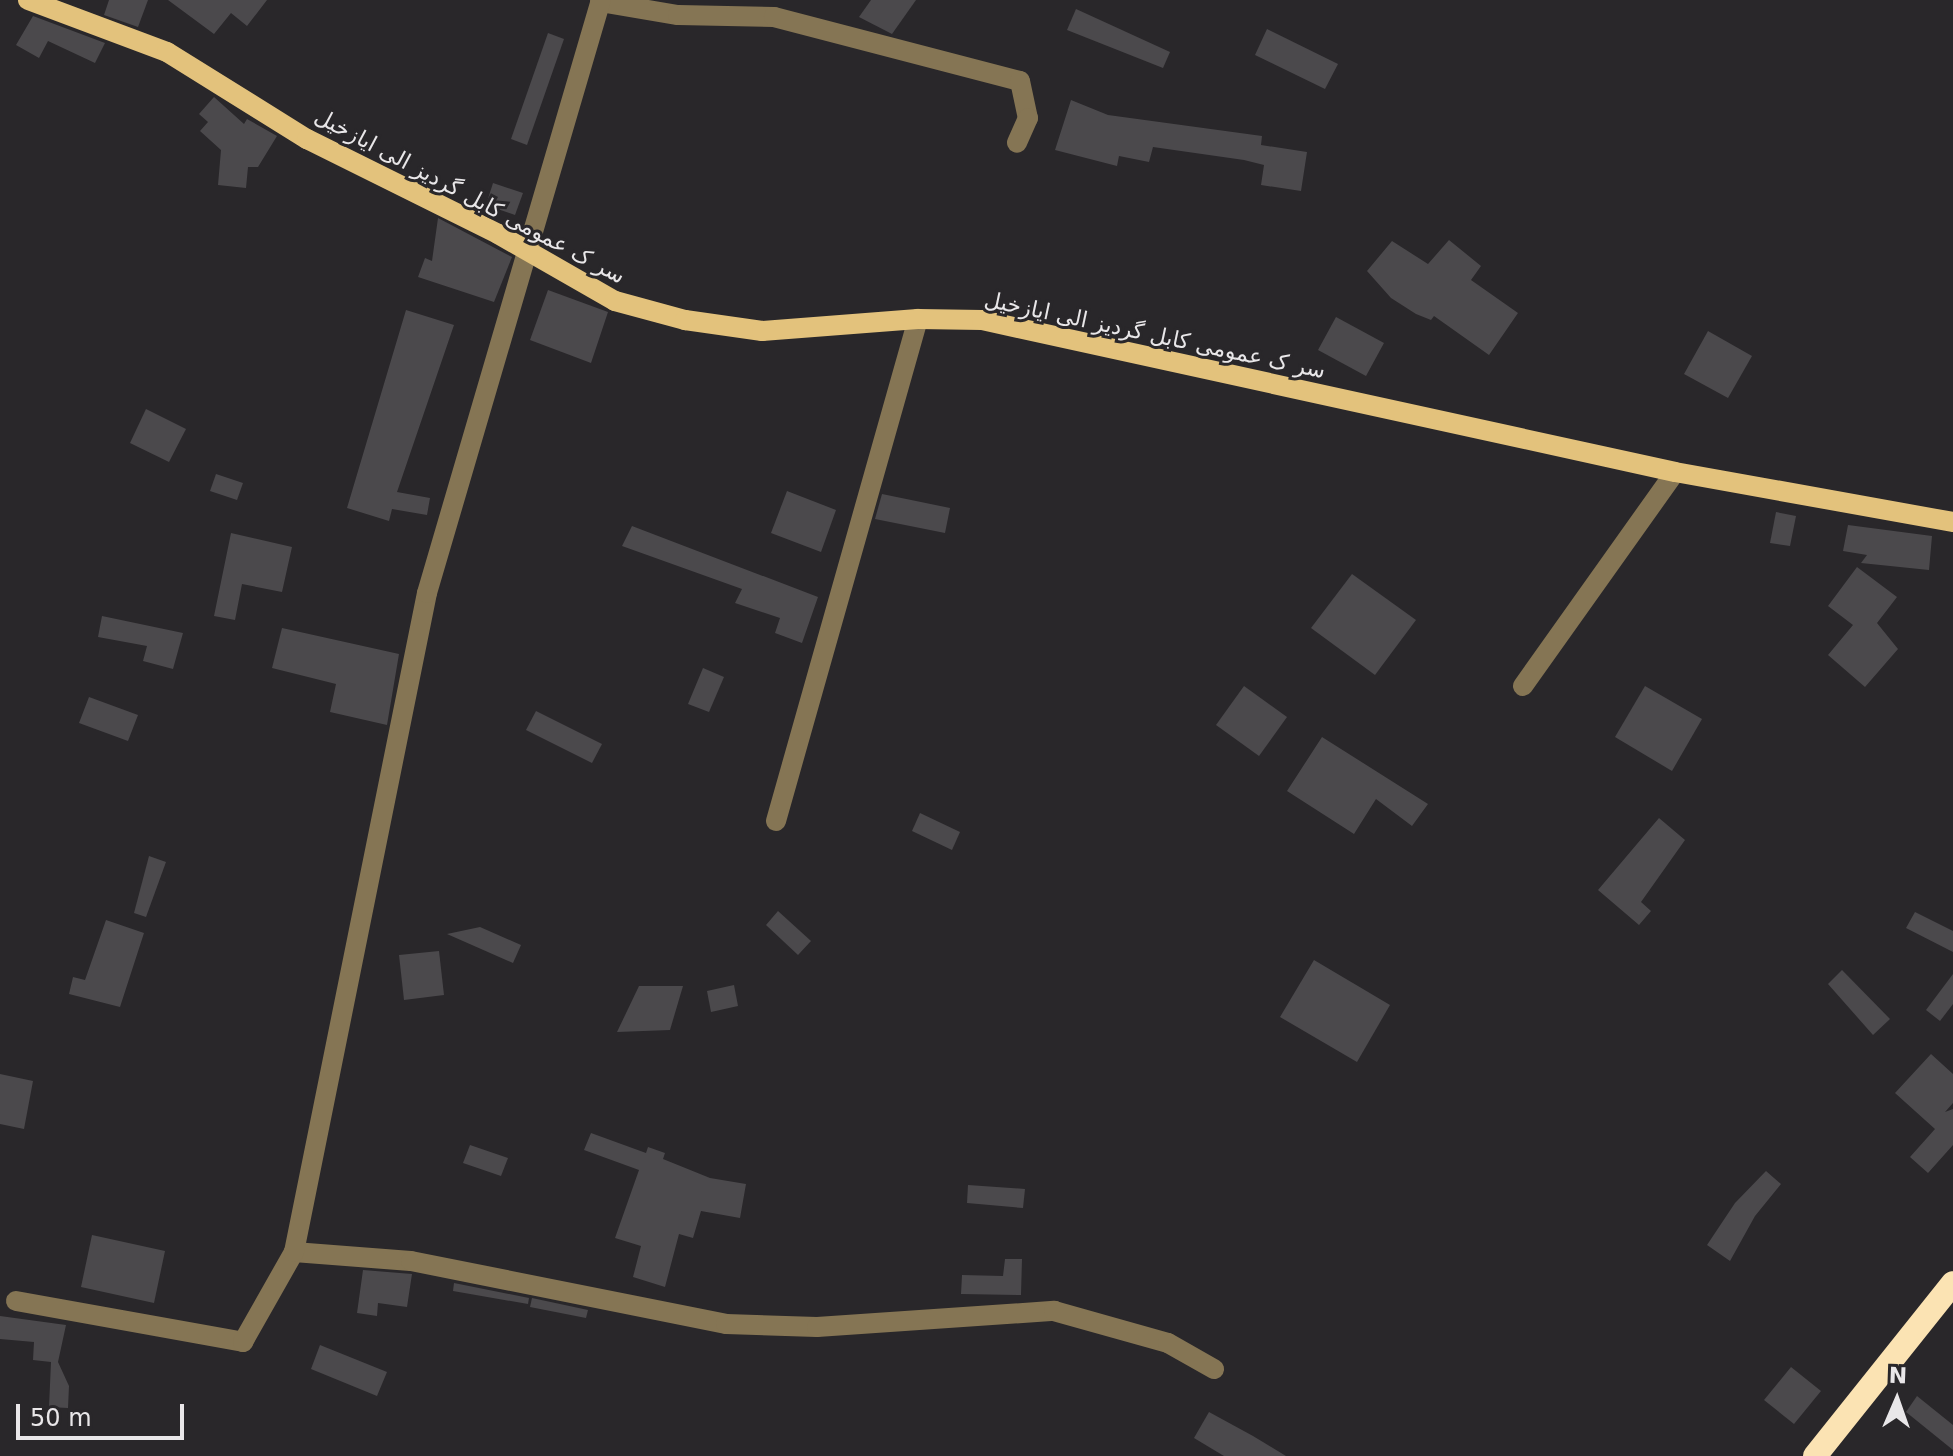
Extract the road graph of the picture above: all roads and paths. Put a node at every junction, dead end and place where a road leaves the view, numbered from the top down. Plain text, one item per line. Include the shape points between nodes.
1 (28, 0) edge
2 (600, 1) edge
3 (1017, 143) dead end
4 (526, 251) junction
5 (918, 319) junction
6 (1675, 472) junction
7 (1953, 522) edge
8 (1523, 686) dead end
9 (776, 821) dead end
10 (294, 1252) junction
11 (1953, 1283) edge
12 (16, 1301) dead end
13 (1214, 1369) dead end
14 (1815, 1456) edge

1 - 4 main road, سر ک عمومی کابل گردیز الی ایازخیل via 167,52 307,139
2 - 3 street via 678,15 774,17 1020,81 1028,118
2 - 4 street
4 - 5 main road, سر ک عمومی کابل گردیز الی ایازخیل via 615,301 685,320 762,331
4 - 10 street via 427,593
5 - 6 main road, سر ک عمومی کابل گردیز الی ایازخیل via 982,320
5 - 9 street
6 - 7 main road, سر ک عمومی کابل گردیز الی ایازخیل
6 - 8 street
10 - 12 street via 243,1342
10 - 13 street via 411,1261 726,1324 817,1327 1054,1311 1168,1343
11 - 14 highway

